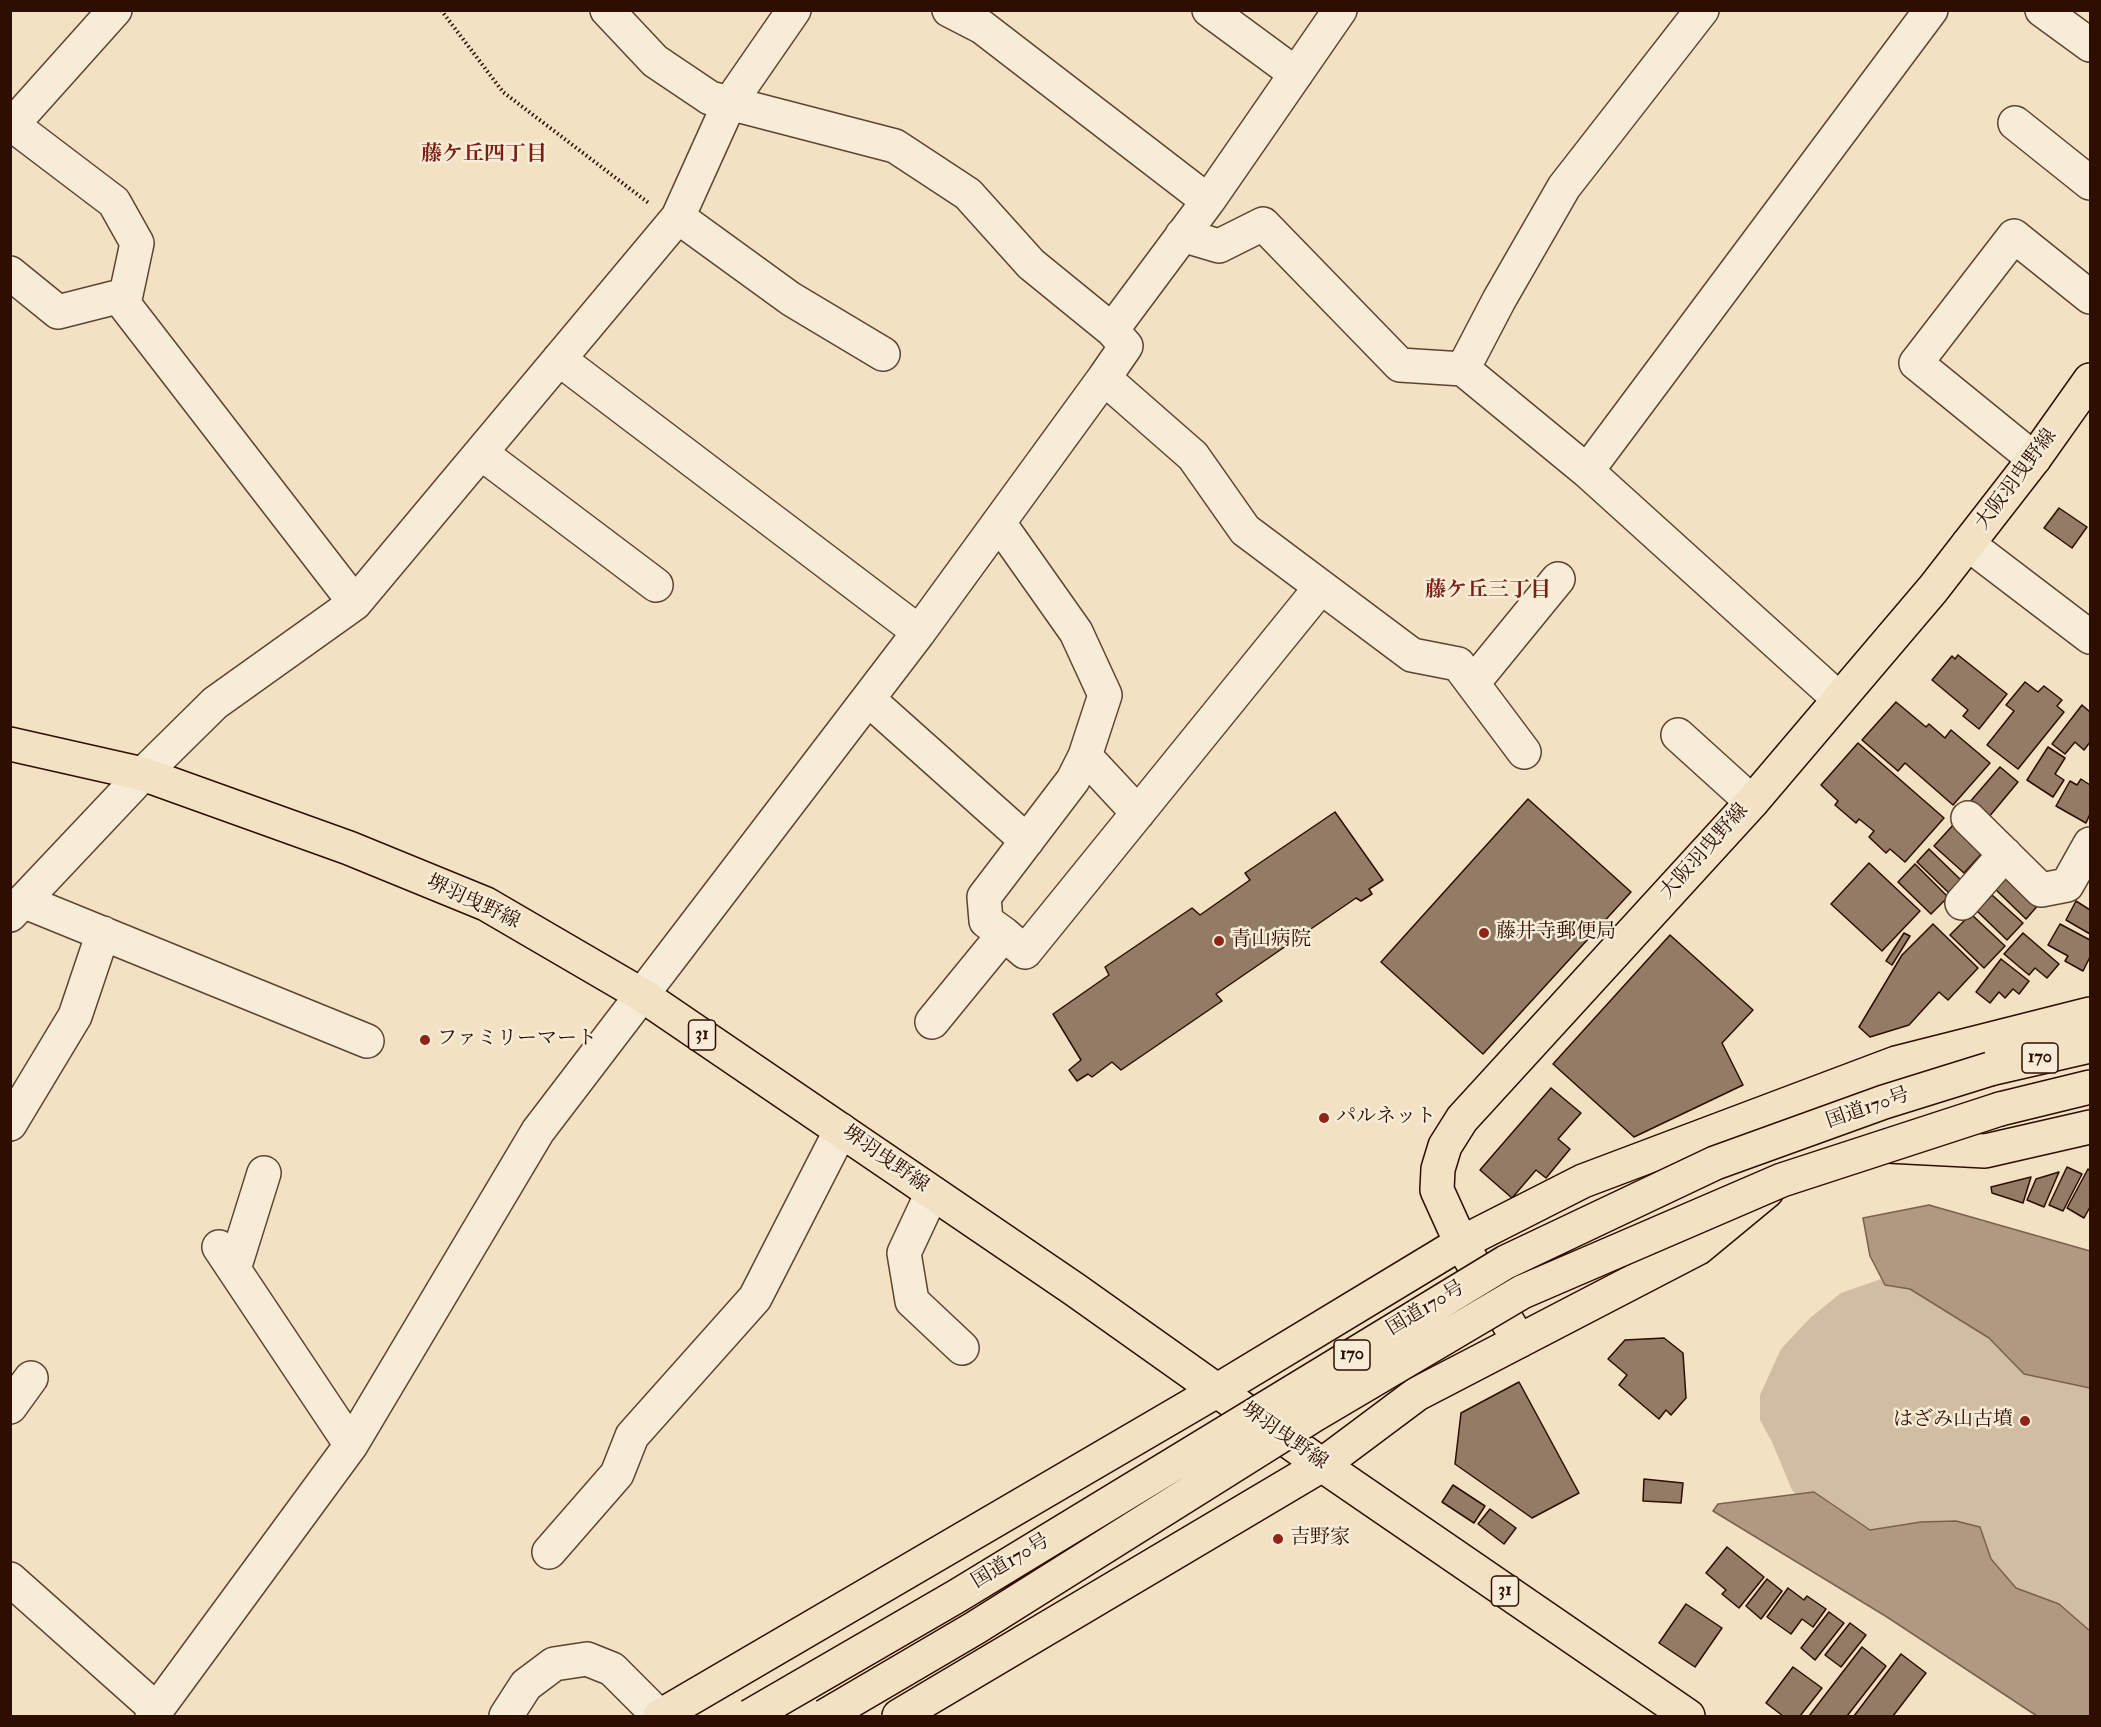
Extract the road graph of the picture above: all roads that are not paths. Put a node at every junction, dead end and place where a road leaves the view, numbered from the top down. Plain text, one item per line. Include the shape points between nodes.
1 (115, 10) edge
2 (607, 10) edge
3 (794, 10) edge
4 (949, 10) edge
5 (1209, 10) edge
6 (1340, 10) edge
7 (1702, 10) edge
8 (1931, 10) edge
9 (2042, 10) edge
10 (2091, 45) edge
11 (1296, 74) junction
12 (729, 104) junction
13 (2015, 123) dead end
14 (11, 124) edge
15 (2091, 183) edge
16 (1208, 201) junction
17 (675, 219) junction
18 (1182, 235) junction
19 (10, 273) edge
20 (125, 295) junction
21 (2091, 297) edge
22 (1112, 330) junction
23 (883, 354) dead end
24 (559, 359) junction
25 (1462, 369) junction
26 (1104, 378) junction
27 (2091, 380) edge
28 (481, 453) junction
29 (2034, 459) junction
30 (1587, 471) junction
31 (999, 523) junction
32 (1968, 544) junction
33 (1558, 579) dead end
34 (656, 585) dead end
35 (1321, 587) junction
36 (355, 603) junction
37 (919, 632) junction
38 (2091, 637) edge
39 (1473, 683) junction
40 (868, 699) junction
41 (1839, 699) junction
42 (1678, 735) dead end
43 (10, 744) edge
44 (1524, 752) dead end
45 (1085, 756) junction
46 (143, 774) junction
47 (1752, 802) junction
48 (1138, 813) junction
49 (1968, 818) dead end
50 (1027, 841) junction
51 (2091, 844) edge
52 (2005, 854) junction
53 (1962, 903) dead end
54 (17, 908) edge
55 (103, 933) junction
56 (1004, 934) junction
57 (642, 995) junction
58 (2091, 1014) edge
59 (932, 1022) dead end
60 (367, 1041) dead end
61 (2091, 1046) edge
62 (2091, 1087) edge
63 (10, 1124) edge
64 (2091, 1127) edge
65 (841, 1130) junction
66 (264, 1173) dead end
67 (932, 1193) junction
68 (1461, 1243) junction
69 (1519, 1341) junction
70 (962, 1348) dead end
71 (31, 1378) dead end
72 (1218, 1390) junction
73 (10, 1407) edge
74 (351, 1445) junction
75 (1322, 1465) junction
76 (549, 1552) dead end
77 (10, 1579) edge
78 (155, 1713) edge
79 (506, 1716) edge
80 (659, 1716) edge
81 (750, 1716) edge
82 (825, 1716) edge
83 (898, 1716) edge
84 (1688, 1716) edge

1 - 14 street
2 - 12 street via 656,61 710,98
3 - 12 street
4 - 16 street via 982,27
5 - 11 street
6 - 11 street
7 - 25 street via 1564,187
8 - 30 street
9 - 10 street
11 - 16 street
12 - 17 street
12 - 22 street via 895,146 968,194 1031,264
13 - 15 street
14 - 20 street via 114,202 137,243
16 - 18 street
17 - 23 street via 790,298
17 - 24 street
18 - 22 street
18 - 25 street via 1219,246 1263,224 1400,365
19 - 20 street via 58,312
20 - 36 street via 124,304
21 - 29 street via 2014,236 1916,363
22 - 26 street via 1126,346
24 - 28 street
24 - 37 street
25 - 30 street
26 - 31 street
26 - 35 street via 1193,456 1245,530
27 - 29 main road, 大阪羽曳野線
28 - 34 street
28 - 36 street
29 - 32 main road, 大阪羽曳野線
30 - 41 street
31 - 37 street
31 - 45 street via 1076,632 1105,695
32 - 38 street
32 - 41 main road, 大阪羽曳野線
33 - 39 street
35 - 39 street via 1412,655 1458,664
35 - 48 street
36 - 46 street via 215,703
37 - 40 street
39 - 44 street
40 - 50 street
40 - 57 street
41 - 47 main road, 大阪羽曳野線
42 - 47 street
43 - 46 main road, 堺羽曳野線 / 31
45 - 48 street
45 - 50 street
46 - 54 street
46 - 57 main road, 堺羽曳野線 / 31 via 349,848 486,904
47 - 68 main road, 大阪羽曳野線 via 1461,1119 1445,1146 1437,1190
48 - 56 street via 1025,952
49 - 52 street
50 - 56 street via 984,897 986,921
51 - 52 street via 2067,885 2041,890
52 - 53 street
54 - 55 street
55 - 60 street
55 - 63 street via 75,1016
56 - 59 street
57 - 65 main road, 堺羽曳野線 / 31
57 - 74 street via 538,1131
58 - 68 main road via 1896,1064 1583,1181
61 - 81 main road, 国道170号 / 170, bridge via 1990,1070 1884,1102 1715,1163 1506,1262 957,1596
62 - 82 main road, 国道170号 / 170, bridge via 2000,1109 1782,1180 1522,1292 1314,1414 975,1628
64 - 69 main road via 1985,1151 1868,1145 1796,1168 1698,1248
65 - 67 main road, 堺羽曳野線 / 31
65 - 76 street via 755,1298 632,1436 617,1474
66 - 74 street via 226,1258
67 - 70 street via 903,1252 912,1301
67 - 72 main road, 堺羽曳野線 / 31
68 - 69 main road, 大阪羽曳野線
68 - 72 main road
69 - 75 main road via 1418,1394
71 - 73 street
72 - 75 main road, 堺羽曳野線 / 31
72 - 80 main road
74 - 78 street
75 - 83 main road
75 - 84 main road, 堺羽曳野線 / 31
77 - 78 street
79 - 80 street via 526,1685 554,1664 587,1659 612,1669

